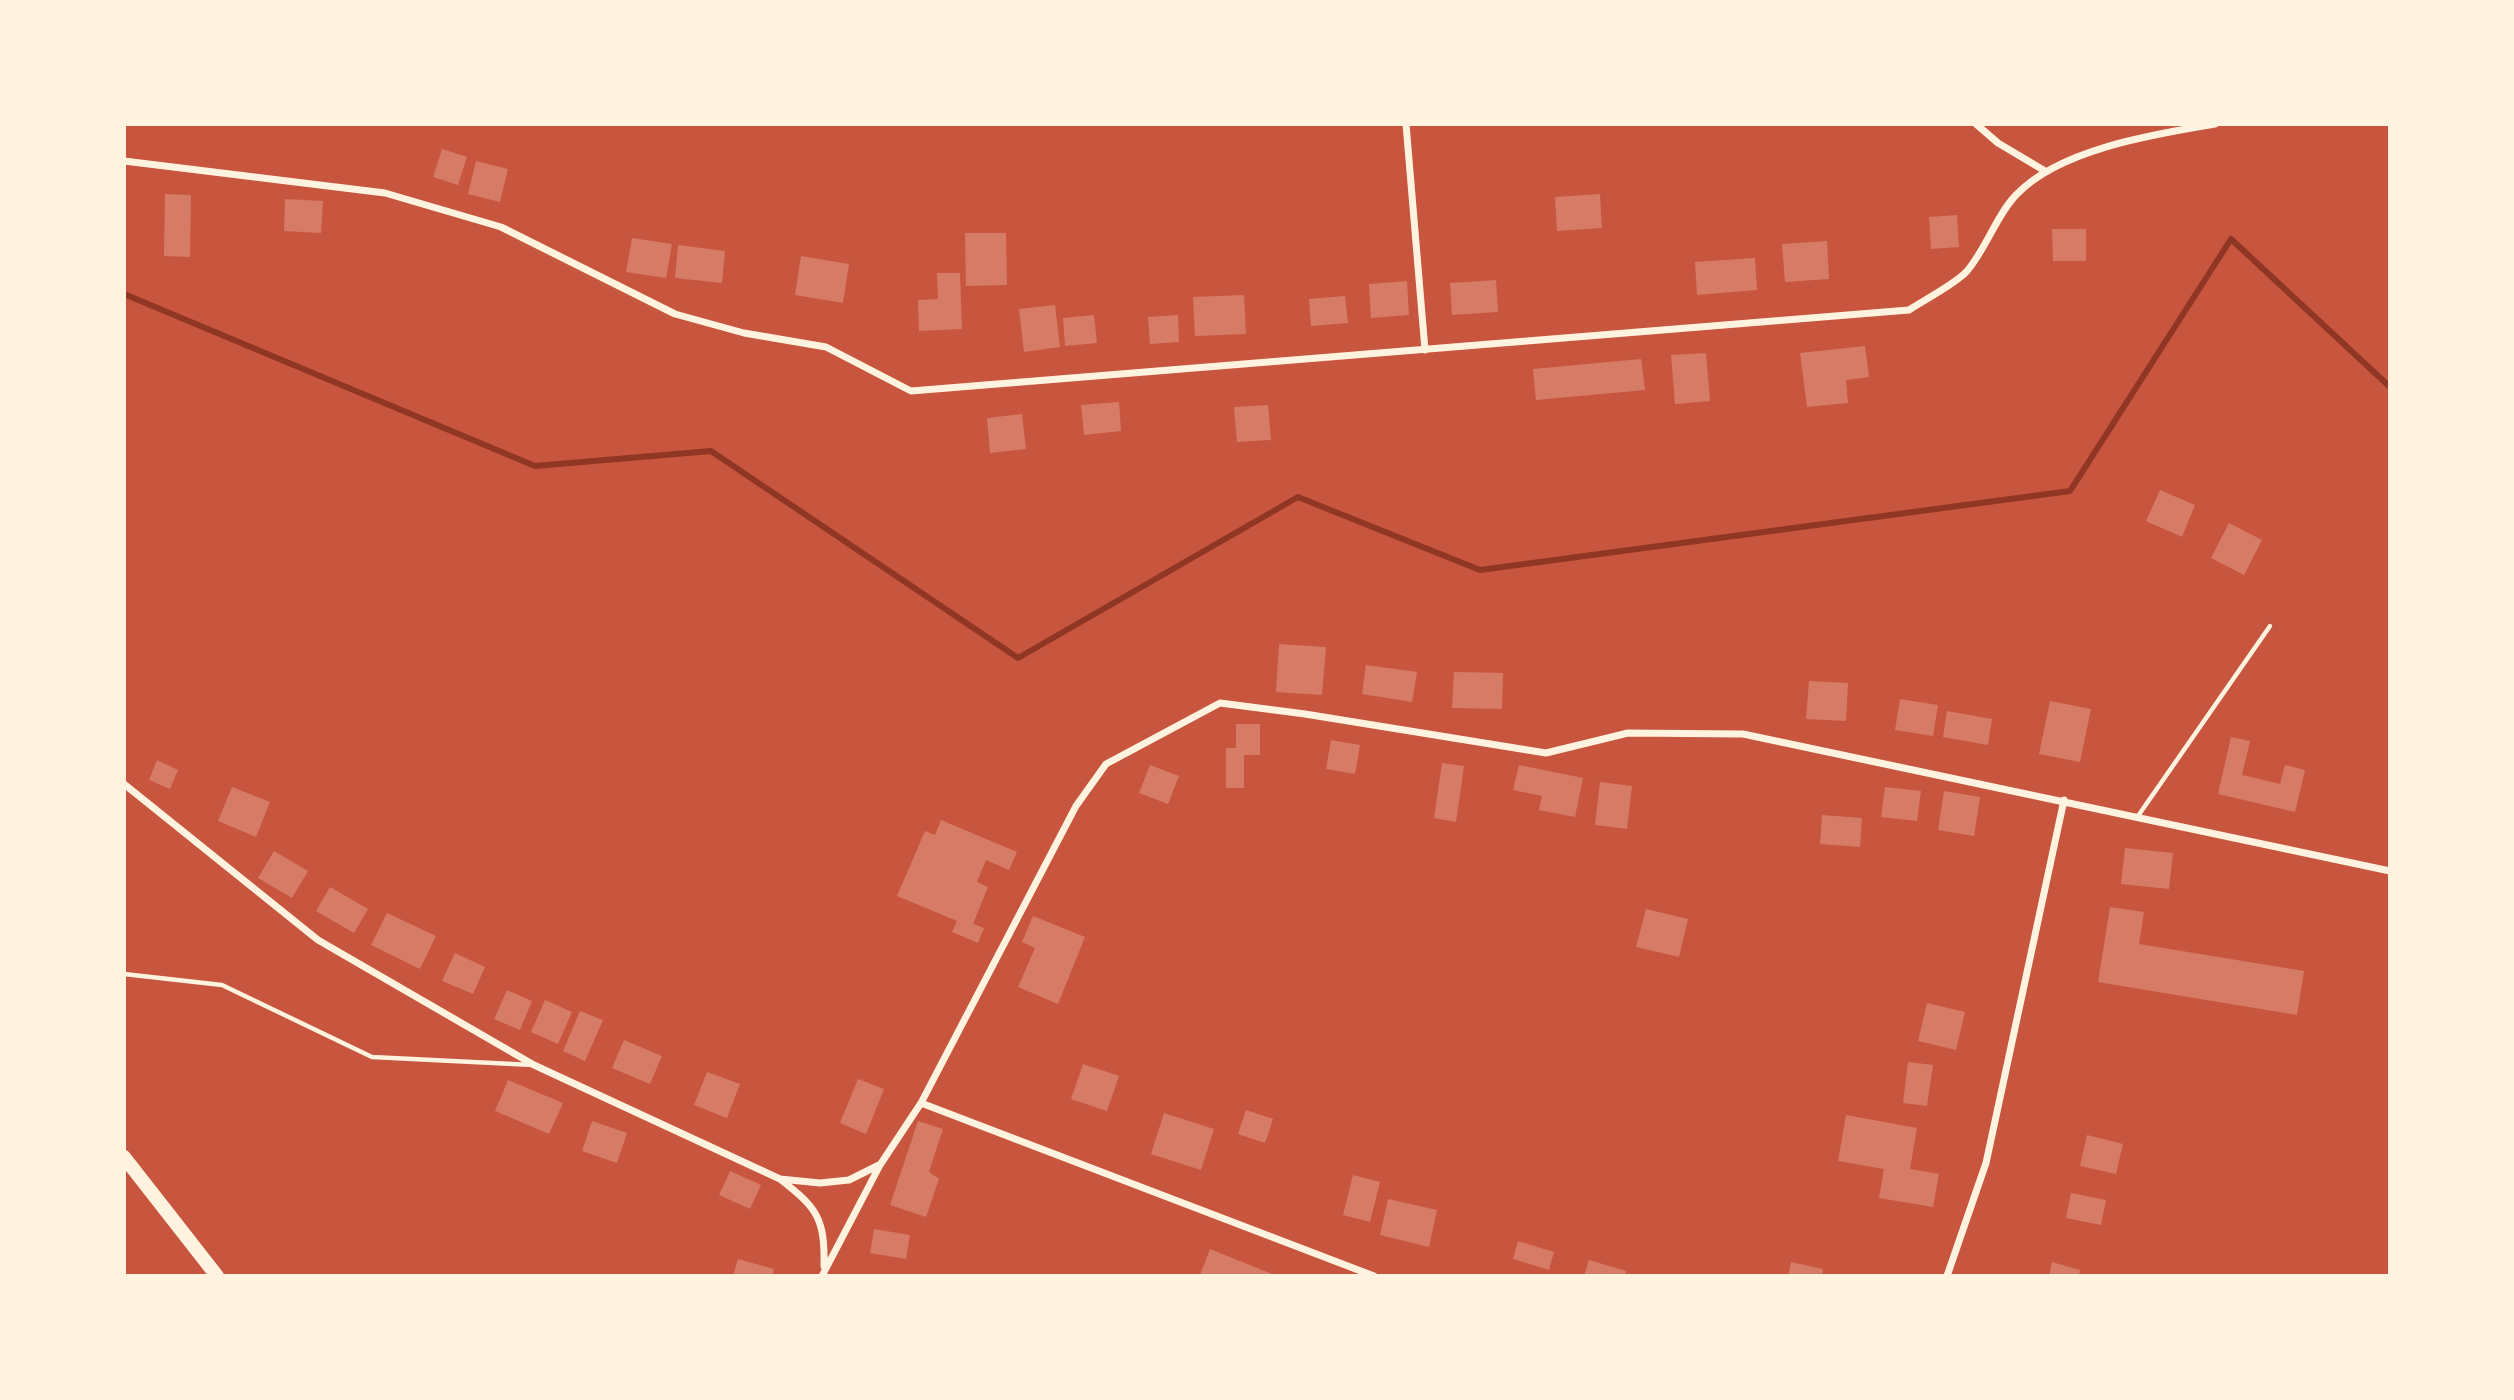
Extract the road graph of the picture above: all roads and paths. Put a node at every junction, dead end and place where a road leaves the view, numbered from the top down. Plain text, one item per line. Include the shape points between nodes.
1 (1406, 124) edge
2 (1976, 124) edge
3 (2215, 124) edge
4 (124, 161) edge
5 (2045, 171) junction
6 (1425, 350) junction
7 (2270, 626) dead end
8 (124, 785) edge
9 (2064, 800) junction
10 (2138, 816) junction
11 (2390, 871) edge
12 (124, 974) edge
13 (534, 1065) junction
14 (921, 1103) junction
15 (124, 1157) edge
16 (880, 1165) junction
17 (780, 1179) junction
18 (823, 1273) edge
19 (217, 1276) edge
20 (1374, 1276) edge
21 (1947, 1276) edge

1 - 6 street
2 - 5 street
3 - 5 street via 2162,132 2092,151
4 - 6 street via 385,193 501,227 675,314 744,333 825,347 911,391
5 - 6 street via 2015,195 1966,273 1909,310
7 - 10 lane
8 - 13 street via 318,940
9 - 10 street
9 - 14 street via 1743,734 1628,733 1546,753 1220,703 1106,764 1076,806
9 - 21 street via 1986,1163
10 - 11 street
12 - 13 lane via 222,985 372,1057
13 - 17 street
14 - 16 street
14 - 20 street
15 - 19 main road
16 - 17 street via 849,1180
16 - 18 street
17 - 18 street via 806,1199 820,1221

